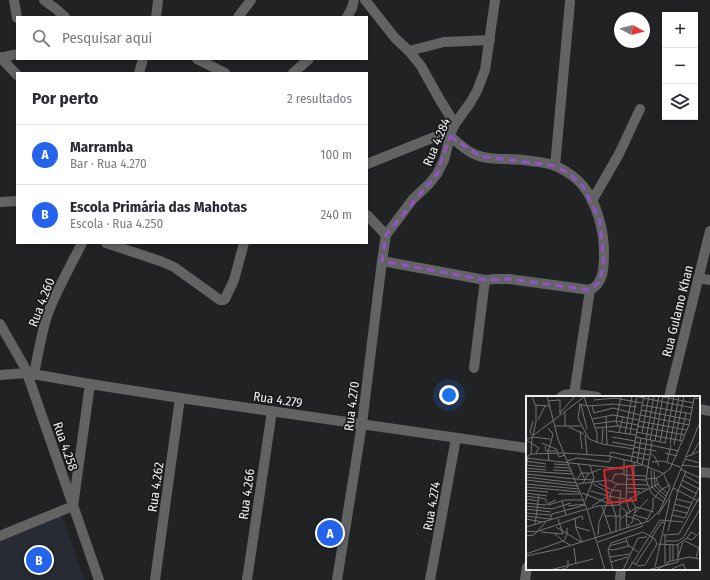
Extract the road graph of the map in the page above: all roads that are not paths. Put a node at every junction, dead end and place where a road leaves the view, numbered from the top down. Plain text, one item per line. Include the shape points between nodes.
1 (14, 0) edge
2 (44, 0) edge
3 (158, 0) edge
4 (251, 0) edge
5 (354, 0) edge
6 (365, 0) edge
7 (495, 0) edge
8 (570, 2) dead end
9 (17, 16) edge
10 (64, 16) edge
11 (156, 16) edge
12 (239, 16) edge
13 (348, 16) edge
14 (490, 40) junction
15 (409, 51) junction
16 (16, 54) edge
17 (0, 58) edge
18 (143, 60) edge
19 (199, 60) edge
20 (308, 60) edge
21 (139, 72) edge
22 (223, 72) edge
23 (294, 72) edge
24 (16, 74) edge
25 (640, 109) dead end
26 (453, 130) junction
27 (368, 164) edge
28 (555, 166) junction
29 (16, 201) edge
30 (592, 201) junction
31 (0, 202) edge
32 (368, 216) edge
33 (383, 232) junction
34 (710, 232) edge
35 (82, 244) edge
36 (109, 244) edge
37 (244, 244) edge
38 (382, 261) junction
39 (698, 278) junction
40 (485, 280) junction
41 (710, 280) edge
42 (590, 290) junction
43 (0, 324) edge
44 (474, 368) dead end
45 (30, 373) junction
46 (0, 375) edge
47 (90, 384) junction
48 (574, 394) junction
49 (562, 396) edge
50 (589, 396) edge
51 (670, 396) edge
52 (180, 398) junction
53 (700, 409) edge
54 (272, 411) junction
55 (710, 411) edge
56 (362, 424) junction
57 (456, 438) junction
58 (526, 448) edge
59 (700, 472) edge
60 (710, 473) edge
61 (73, 506) junction
62 (0, 536) edge
63 (527, 570) edge
64 (621, 570) edge
65 (99, 580) edge
66 (155, 580) edge
67 (247, 580) edge
68 (337, 580) edge
69 (430, 580) edge
70 (525, 580) edge
71 (620, 580) edge

1 - 9 street
2 - 10 street
3 - 11 street
4 - 12 street
5 - 13 street
6 - 15 street via 395,38
7 - 14 street, Rua 4.284
8 - 28 street
14 - 15 street via 444,42
14 - 26 street, Rua 4.284 via 485,70 477,91
15 - 26 street via 421,66 440,100
16 - 17 street
17 - 24 street
18 - 21 street
19 - 22 street
20 - 23 street
25 - 30 street via 619,154
26 - 27 street
26 - 28 street via 463,147 480,156
26 - 33 street, Rua 4.284 via 437,174
28 - 30 street via 583,186
29 - 31 street
30 - 42 street via 600,222 604,265 599,282
32 - 33 street
33 - 38 street, Rua 4.270
34 - 39 street, Rua Gulamo Khan
35 - 45 street, Rua 4.260 via 47,317
36 - 37 street via 174,267 223,300 226,299 234,280
38 - 40 street
38 - 56 street, Rua 4.270
39 - 41 street
39 - 51 street, Rua Gulamo Khan
40 - 42 street via 509,279
40 - 44 street
42 - 48 street
43 - 45 street, Rua 4.258
45 - 46 street, Rua 4.279
45 - 47 street, Rua 4.279
45 - 61 street, Rua 4.258
47 - 52 street, Rua 4.279
47 - 61 street
48 - 49 street
48 - 50 street
52 - 54 street, Rua 4.279
52 - 66 street, Rua 4.262
53 - 55 street
54 - 56 street, Rua 4.279
54 - 67 street, Rua 4.266
56 - 57 street, Rua 4.279
56 - 68 street, Rua 4.270
57 - 58 street, Rua 4.279
57 - 69 street, Rua 4.274
59 - 60 street
61 - 62 street
61 - 65 street, Rua 4.258
63 - 70 street
64 - 71 street

